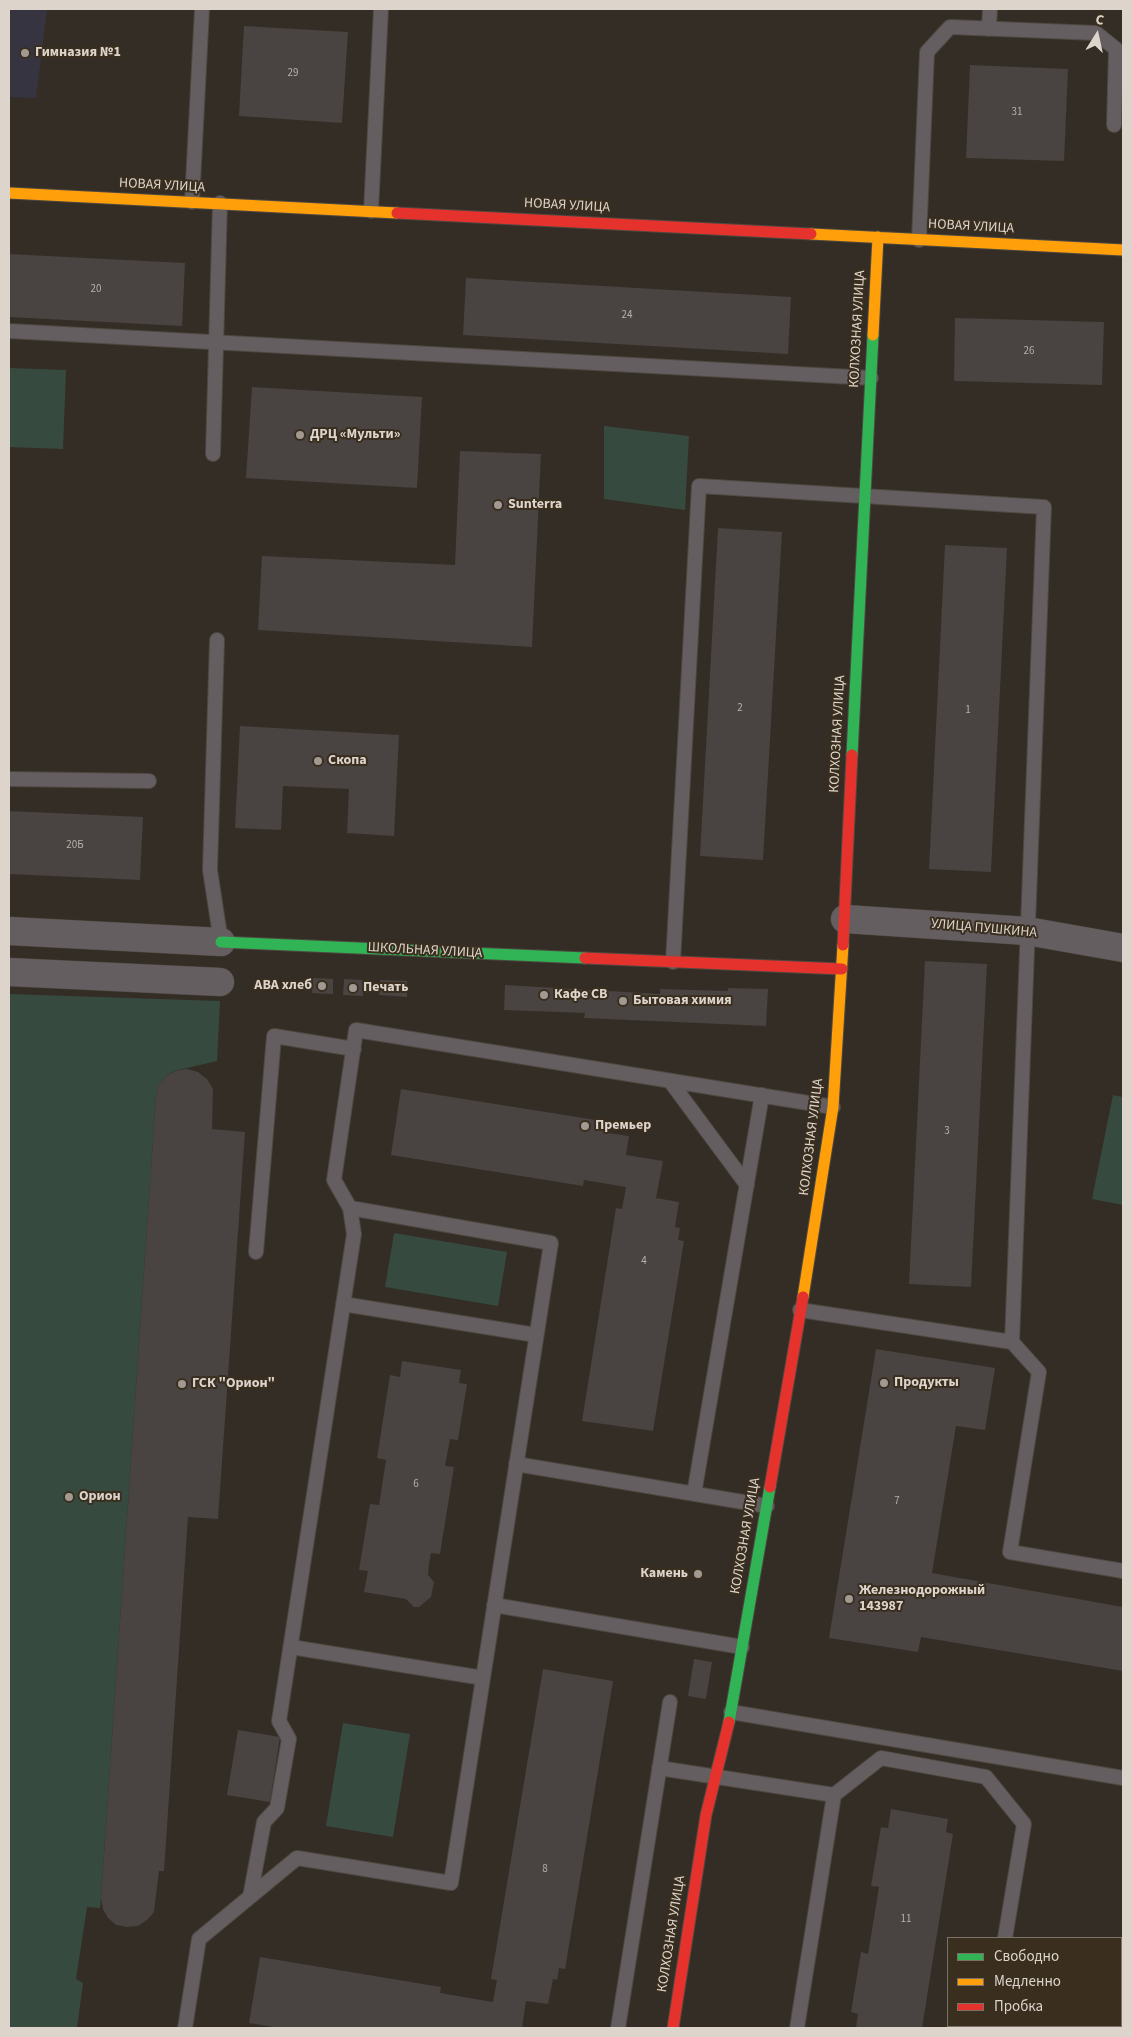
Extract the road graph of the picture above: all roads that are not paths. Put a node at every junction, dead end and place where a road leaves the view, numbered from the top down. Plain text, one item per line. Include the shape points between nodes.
1 (202, 9) edge
2 (382, 9) edge
3 (990, 9) edge
4 (989, 29) junction
5 (1114, 125) dead end
6 (9, 193) edge
7 (192, 202) junction
8 (220, 203) junction
9 (371, 211) junction
10 (878, 237) junction
11 (920, 240) junction
12 (1123, 250) edge
13 (9, 331) edge
14 (216, 343) junction
15 (871, 378) junction
16 (213, 454) dead end
17 (865, 497) junction
18 (217, 640) dead end
19 (9, 779) edge
20 (148, 781) dead end
21 (845, 918) junction
22 (9, 931) edge
23 (1027, 931) junction
24 (221, 942) junction
25 (1123, 948) edge
26 (673, 962) junction
27 (842, 970) junction
28 (9, 972) edge
29 (220, 982) dead end
30 (354, 1049) junction
31 (670, 1081) junction
32 (762, 1095) junction
33 (833, 1107) junction
34 (747, 1185) junction
35 (350, 1208) junction
36 (256, 1252) dead end
37 (343, 1304) junction
38 (800, 1310) junction
39 (536, 1335) junction
40 (1012, 1342) junction
41 (516, 1464) junction
42 (694, 1494) junction
43 (767, 1506) junction
44 (1123, 1571) edge
45 (494, 1605) junction
46 (291, 1647) junction
47 (742, 1647) junction
48 (483, 1678) junction
49 (670, 1702) dead end
50 (731, 1712) junction
51 (929, 1745) junction
52 (926, 1766) junction
53 (659, 1768) junction
54 (716, 1776) junction
55 (1123, 1778) edge
56 (834, 1795) junction
57 (250, 1897) junction
58 (1005, 1937) edge
59 (185, 2028) edge
60 (618, 2028) edge
61 (673, 2028) edge
62 (797, 2028) edge

1 - 7 lane
2 - 9 lane
3 - 4 lane
4 - 5 lane via 1096,33 1116,49
4 - 11 lane via 950,27 927,52
6 - 7 street, НОВАЯ УЛИЦА
7 - 8 street, НОВАЯ УЛИЦА
8 - 9 street, НОВАЯ УЛИЦА
8 - 14 lane
9 - 10 street, НОВАЯ УЛИЦА
10 - 11 street, НОВАЯ УЛИЦА
10 - 15 street, КОЛХОЗНАЯ УЛИЦА
11 - 12 street, НОВАЯ УЛИЦА
13 - 14 lane
14 - 15 lane
14 - 16 lane
15 - 17 street, КОЛХОЗНАЯ УЛИЦА
17 - 21 street, КОЛХОЗНАЯ УЛИЦА
17 - 23 lane via 1044,507
17 - 26 lane via 699,486
18 - 24 lane via 210,870
19 - 20 lane
21 - 23 street, УЛИЦА ПУШКИНА
21 - 27 street, КОЛХОЗНАЯ УЛИЦА
22 - 24 street, ШКОЛЬНАЯ УЛИЦА
23 - 25 street, УЛИЦА ПУШКИНА
23 - 40 lane
24 - 26 street, ШКОЛЬНАЯ УЛИЦА
26 - 27 street, ШКОЛЬНАЯ УЛИЦА
27 - 33 street, КОЛХОЗНАЯ УЛИЦА
28 - 29 street
30 - 31 lane via 356,1030
30 - 35 lane via 334,1180
30 - 36 lane via 274,1036
31 - 32 lane
31 - 34 lane
32 - 33 lane
32 - 34 lane
33 - 38 street, КОЛХОЗНАЯ УЛИЦА
34 - 42 lane
35 - 37 lane via 354,1234
35 - 39 lane via 551,1242
37 - 39 lane
37 - 46 lane
38 - 40 lane
38 - 43 street, КОЛХОЗНАЯ УЛИЦА
39 - 41 lane
40 - 44 lane via 1039,1372 1010,1552
41 - 42 lane
41 - 45 lane
42 - 43 lane
43 - 47 street, КОЛХОЗНАЯ УЛИЦА
45 - 47 lane
45 - 48 lane
46 - 48 lane
46 - 57 lane via 279,1721 289,1739 277,1808 264,1822
47 - 50 street, КОЛХОЗНАЯ УЛИЦА
48 - 57 lane via 451,1884 296,1858
49 - 53 lane
50 - 51 lane
50 - 54 street, КОЛХОЗНАЯ УЛИЦА
51 - 52 lane
51 - 55 lane
52 - 56 lane via 881,1758
52 - 58 lane via 986,1777 1024,1824
53 - 54 lane
53 - 60 lane
54 - 56 lane
54 - 61 street, КОЛХОЗНАЯ УЛИЦА via 705,1824
56 - 62 lane
57 - 59 lane via 199,1939

